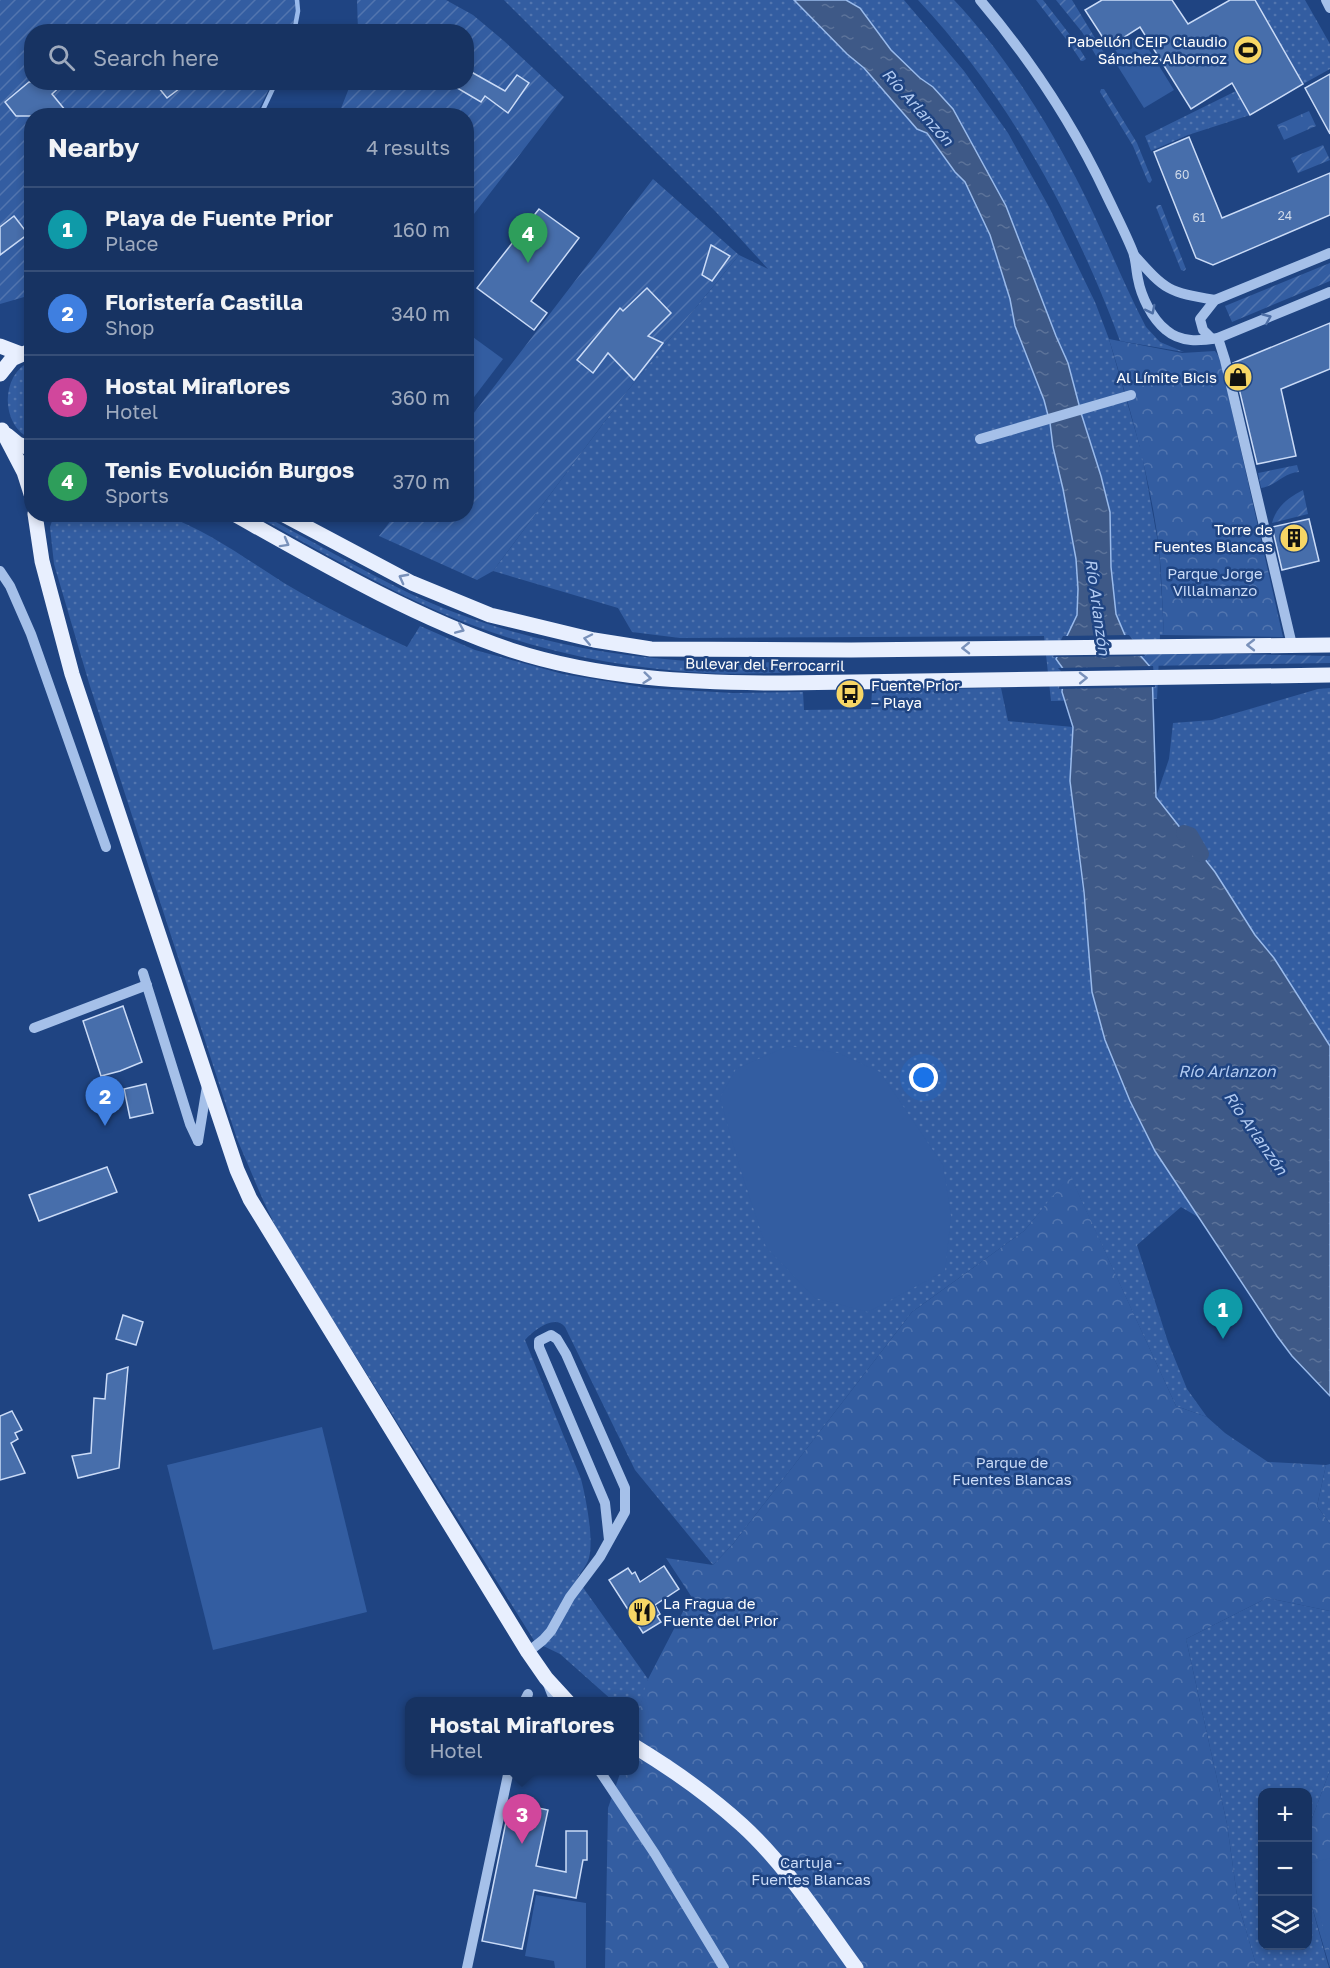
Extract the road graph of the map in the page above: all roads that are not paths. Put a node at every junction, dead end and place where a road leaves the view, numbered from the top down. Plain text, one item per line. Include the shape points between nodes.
1 (981, 0) edge
2 (1326, 0) edge
3 (1330, 8) edge
4 (1330, 253) edge
5 (1134, 254) junction
6 (1330, 292) edge
7 (1215, 300) junction
8 (1215, 338) junction
9 (0, 346) edge
10 (24, 352) edge
11 (24, 353) edge
12 (0, 374) edge
13 (1129, 395) dead end
14 (1, 428) edge
15 (980, 439) dead end
16 (24, 446) edge
17 (24, 472) edge
18 (36, 522) edge
19 (248, 522) edge
20 (297, 522) edge
21 (0, 571) edge
22 (1292, 645) junction
23 (1330, 645) edge
24 (1330, 675) edge
25 (106, 847) dead end
26 (143, 973) dead end
27 (147, 986) junction
28 (34, 1028) dead end
29 (208, 1080) junction
30 (609, 1540) junction
31 (528, 1652) junction
32 (546, 1678) junction
33 (553, 1697) edge
34 (564, 1697) edge
35 (639, 1749) edge
36 (508, 1775) edge
37 (604, 1775) edge
38 (467, 1968) edge
39 (724, 1968) edge
40 (856, 1968) edge

1 - 5 street via 1046,86 1081,144
2 - 3 street
4 - 7 street
5 - 7 street via 1164,286
5 -> 8 street via 1138,281 1156,320 1165,330 1186,340
8 -> 6 street
7 - 8 street via 1200,319 1203,330
8 - 22 street via 1225,360
9 - 10 main road
11 - 12 main road
13 - 15 street
14 - 16 main road via 14,442
14 - 17 main road
18 - 29 main road via 42,561 72,674
19 -> 24 main road, Bulevar del Ferrocarril via 404,605 512,650 628,676 708,683 855,683
22 -> 20 main road, Bulevar del Ferrocarril via 851,651 651,649 490,615 412,583
21 - 25 street via 31,634
22 - 23 main road, Bulevar del Ferrocarril
26 - 27 street
27 - 28 street
27 - 29 street via 198,1141
29 - 31 main road via 250,1199
30 - 30 street via 625,1512 625,1488 566,1354 551,1335 544,1337 539,1347 605,1503
30 - 31 street via 551,1631
31 - 32 main road
32 - 33 street
32 - 34 main road
35 - 40 main road via 686,1779 742,1826 784,1870
36 - 38 street
37 - 39 street

